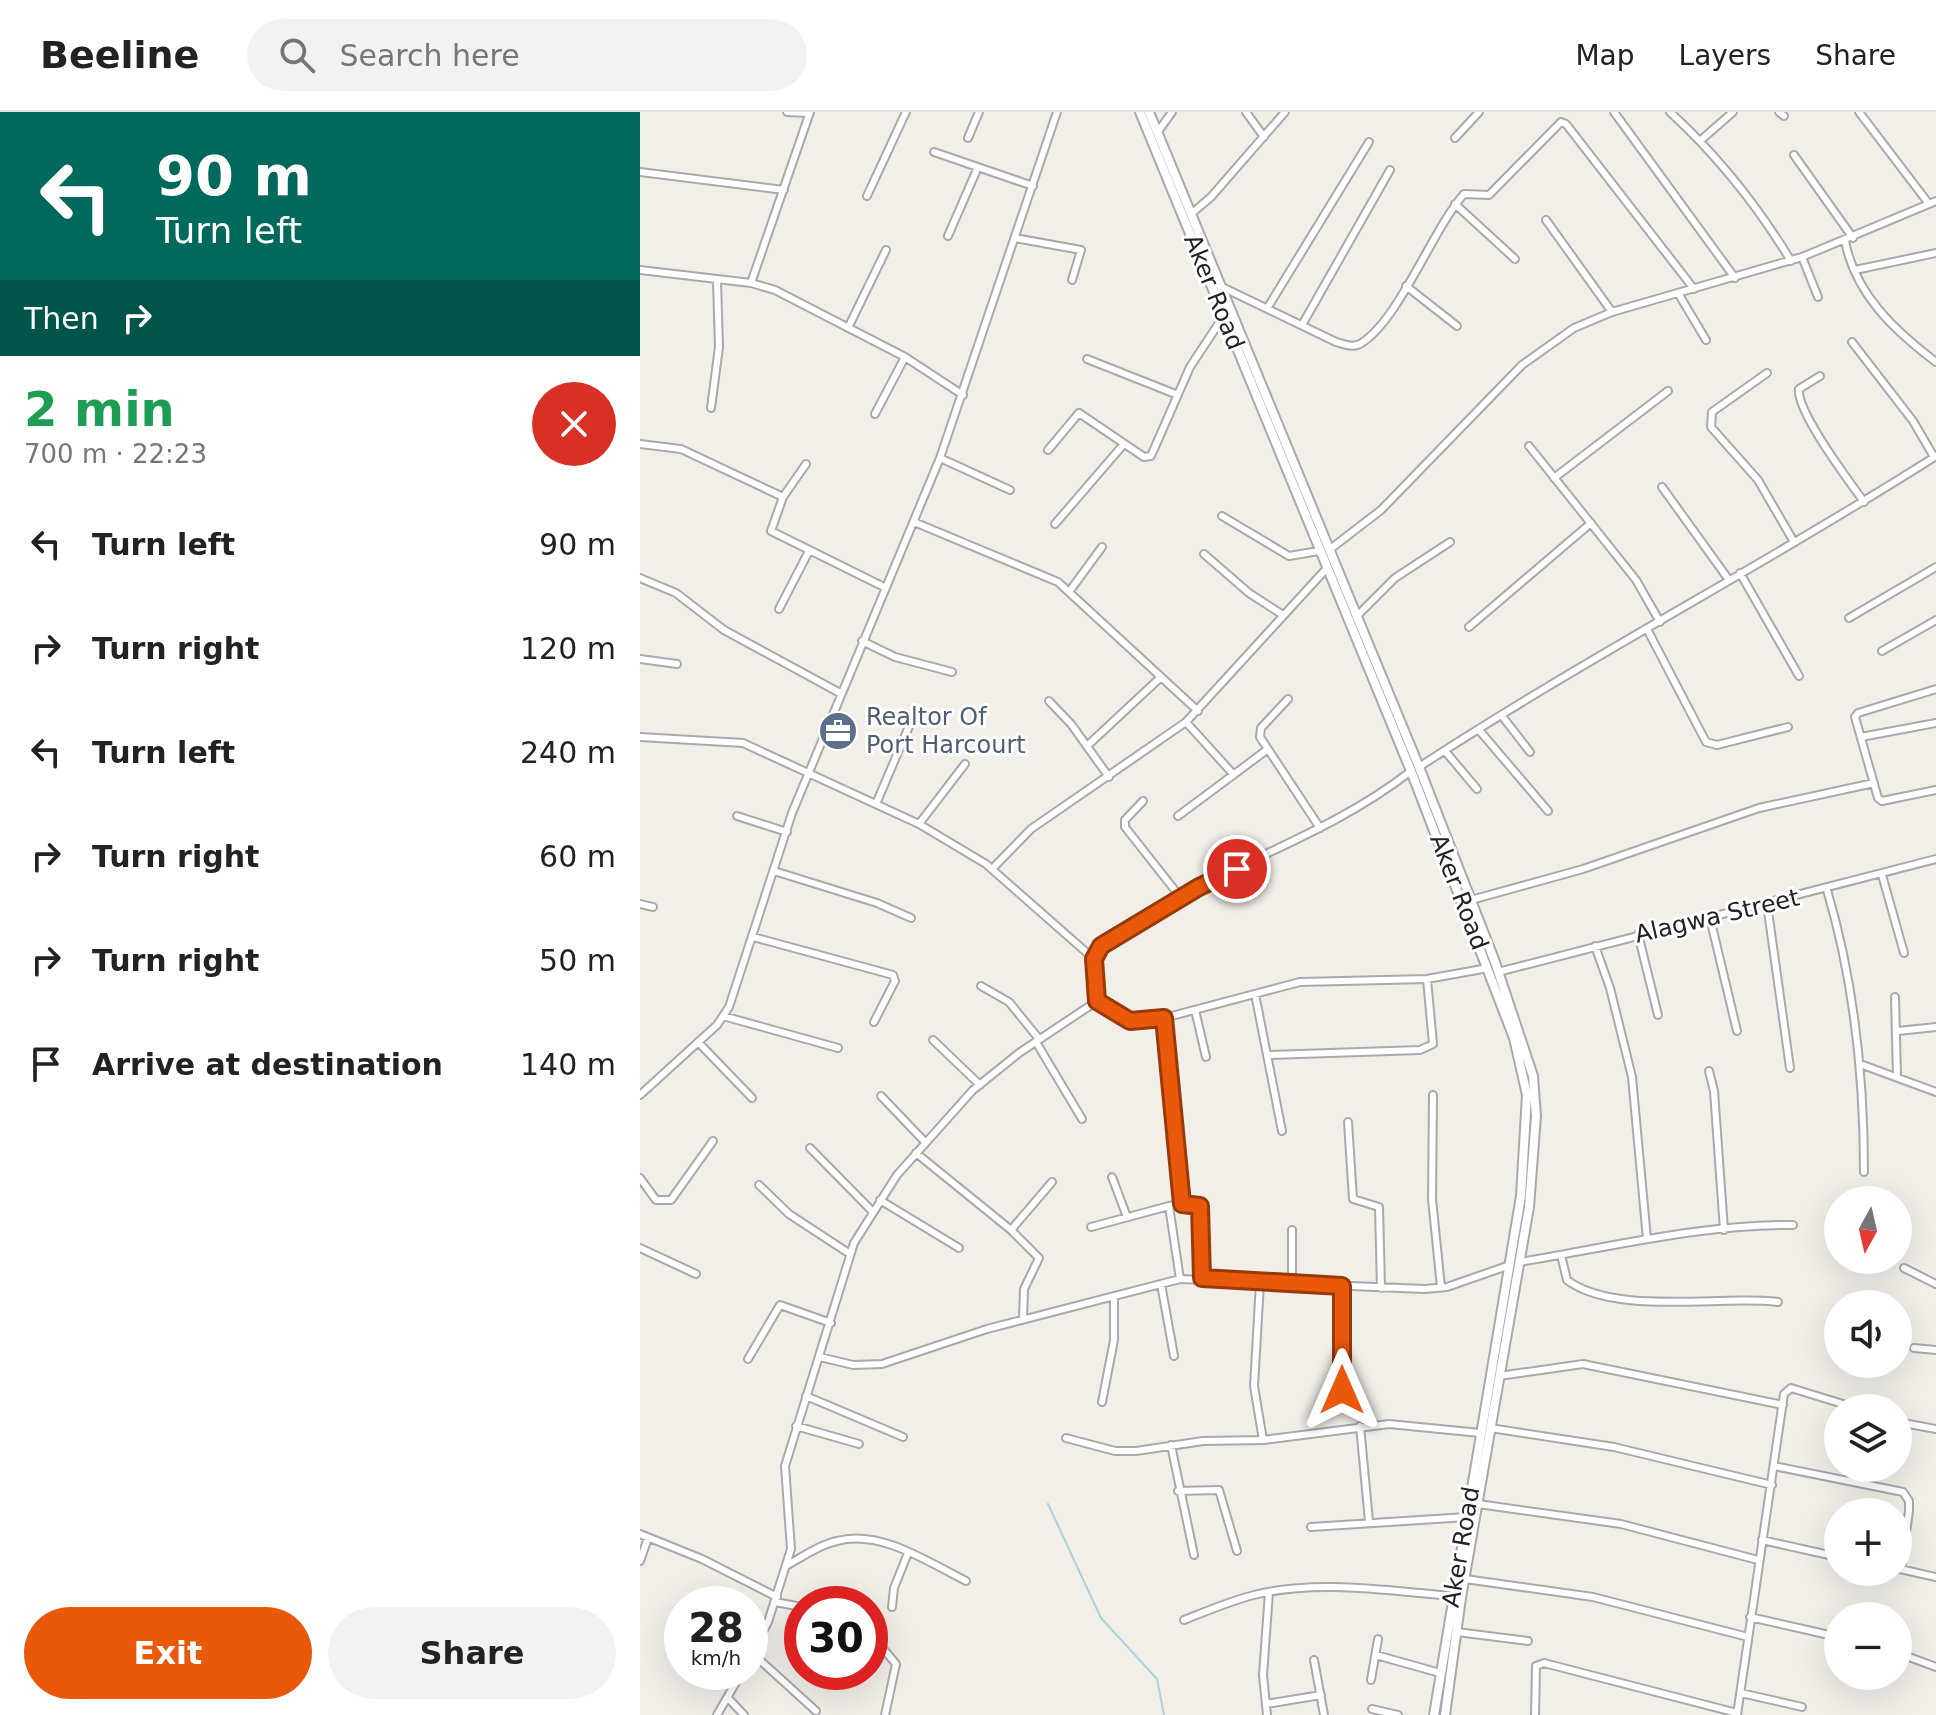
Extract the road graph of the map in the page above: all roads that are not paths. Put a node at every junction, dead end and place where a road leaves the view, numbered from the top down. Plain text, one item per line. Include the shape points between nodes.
1 (787, 112) edge
2 (810, 112) edge
3 (906, 112) edge
4 (979, 112) edge
5 (1057, 112) edge
6 (1140, 112) edge
7 (1149, 112) edge
8 (1172, 112) edge
9 (1246, 112) edge
10 (1285, 112) edge
11 (1479, 112) edge
12 (1614, 112) edge
13 (1670, 112) edge
14 (1733, 112) edge
15 (1859, 112) edge
16 (1157, 133) junction
17 (1264, 137) junction
18 (968, 138) dead end
19 (1455, 138) dead end
20 (1701, 140) junction
21 (1369, 142) dead end
22 (934, 152) dead end
23 (1794, 155) dead end
24 (978, 167) junction
25 (1390, 170) dead end
26 (640, 172) edge
27 (1171, 176) junction
28 (1033, 186) junction
29 (784, 190) junction
30 (867, 196) dead end
31 (1932, 203) edge
32 (1455, 204) junction
33 (1191, 214) junction
34 (1546, 220) dead end
35 (948, 236) dead end
36 (1015, 238) junction
37 (1853, 238) junction
38 (1845, 241) junction
39 (886, 250) dead end
40 (1936, 253) edge
41 (1802, 257) junction
42 (1515, 259) dead end
43 (1791, 261) junction
44 (640, 270) edge
45 (1855, 270) junction
46 (1735, 278) junction
47 (1072, 280) dead end
48 (717, 281) junction
49 (751, 283) junction
50 (1220, 286) junction
51 (1406, 286) junction
52 (1694, 289) junction
53 (1678, 293) junction
54 (1818, 297) dead end
55 (1268, 307) junction
56 (1612, 312) junction
57 (1223, 317) junction
58 (1302, 325) junction
59 (1457, 326) dead end
60 (848, 328) junction
61 (1706, 340) dead end
62 (1852, 342) dead end
63 (905, 357) junction
64 (1087, 359) dead end
65 (1936, 362) edge
66 (1767, 373) dead end
67 (1820, 376) dead end
68 (1668, 391) dead end
69 (963, 395) junction
70 (1178, 395) junction
71 (711, 408) dead end
72 (875, 414) dead end
73 (640, 444) edge
74 (1123, 445) junction
75 (1529, 446) dead end
76 (1048, 450) dead end
77 (1935, 456) edge
78 (940, 458) junction
79 (806, 464) dead end
80 (1554, 478) junction
81 (1662, 487) dead end
82 (1010, 490) dead end
83 (783, 497) junction
84 (1864, 502) junction
85 (1306, 505) junction
86 (1222, 516) dead end
87 (914, 522) junction
88 (1591, 523) junction
89 (1055, 524) dead end
90 (1450, 542) dead end
91 (1794, 542) junction
92 (1102, 547) dead end
93 (809, 551) junction
94 (1324, 551) junction
95 (1204, 554) dead end
96 (1936, 567) edge
97 (1327, 568) junction
98 (1740, 573) junction
99 (640, 578) edge
100 (1729, 580) junction
101 (884, 587) junction
102 (1069, 592) junction
103 (779, 609) dead end
104 (1283, 615) junction
105 (1356, 617) junction
106 (1849, 618) dead end
107 (1936, 620) edge
108 (1660, 622) junction
109 (1469, 627) dead end
110 (1647, 629) junction
111 (862, 641) junction
112 (1882, 651) dead end
113 (640, 659) edge
114 (677, 664) dead end
115 (952, 672) dead end
116 (1799, 676) dead end
117 (1161, 677) junction
118 (1936, 689) edge
119 (840, 693) junction
120 (1288, 699) dead end
121 (1049, 701) dead end
122 (1198, 711) junction
123 (1502, 716) junction
124 (913, 717) dead end
125 (1186, 722) junction
126 (1936, 723) edge
127 (1788, 727) dead end
128 (1479, 730) junction
129 (640, 737) edge
130 (1861, 737) junction
131 (1087, 746) junction
132 (1268, 749) junction
133 (1445, 751) junction
134 (1530, 752) dead end
135 (965, 764) dead end
136 (1415, 769) junction
137 (809, 772) junction
138 (1233, 774) junction
139 (1109, 777) junction
140 (1874, 783) junction
141 (1477, 789) dead end
142 (1936, 790) edge
143 (1143, 801) dead end
144 (876, 804) junction
145 (1548, 811) dead end
146 (737, 816) dead end
147 (1178, 816) dead end
148 (919, 824) junction
149 (1320, 828) junction
150 (787, 832) junction
151 (1936, 859) edge
152 (992, 869) junction
153 (774, 871) junction
154 (1882, 875) junction
155 (1827, 890) junction
156 (1181, 898) junction
157 (1471, 900) junction
158 (640, 904) edge
159 (1767, 904) junction
160 (653, 907) dead end
161 (911, 918) dead end
162 (1710, 918) junction
163 (1638, 934) junction
164 (753, 937) junction
165 (1595, 946) junction
166 (1904, 953) dead end
167 (1094, 959) junction
168 (1489, 968) junction
169 (1498, 972) junction
170 (1427, 979) junction
171 (981, 986) dead end
172 (1255, 994) junction
173 (1895, 997) dead end
174 (1097, 1001) junction
175 (1195, 1010) junction
176 (1658, 1015) dead end
177 (723, 1016) junction
178 (1164, 1018) junction
179 (874, 1022) dead end
180 (1936, 1027) edge
181 (1737, 1031) dead end
182 (1898, 1031) junction
183 (933, 1040) dead end
184 (1038, 1041) junction
185 (698, 1042) junction
186 (838, 1048) dead end
187 (1267, 1055) junction
188 (1206, 1057) dead end
189 (1860, 1064) junction
190 (1790, 1068) dead end
191 (1709, 1071) dead end
192 (1897, 1076) junction
193 (980, 1085) junction
194 (1936, 1092) edge
195 (640, 1095) edge
196 (1433, 1095) dead end
197 (881, 1096) dead end
198 (752, 1098) dead end
199 (1082, 1119) dead end
200 (1348, 1122) dead end
201 (1282, 1131) dead end
202 (713, 1141) dead end
203 (925, 1142) junction
204 (810, 1148) dead end
205 (916, 1153) junction
206 (1864, 1172) dead end
207 (1112, 1177) dead end
208 (640, 1178) edge
209 (1052, 1182) dead end
210 (759, 1185) dead end
211 (880, 1200) junction
212 (1182, 1204) junction
213 (1169, 1206) junction
214 (872, 1211) junction
215 (1127, 1217) junction
216 (1793, 1225) dead end
217 (1091, 1227) dead end
218 (1011, 1230) junction
219 (1292, 1230) dead end
220 (1724, 1230) junction
221 (1647, 1239) junction
222 (640, 1248) edge
223 (959, 1248) dead end
224 (850, 1254) junction
225 (1561, 1255) junction
226 (1520, 1262) junction
227 (1510, 1265) junction
228 (1912, 1272) edge
229 (696, 1274) dead end
230 (1202, 1278) junction
231 (1180, 1279) junction
232 (1260, 1283) junction
233 (1161, 1284) junction
234 (1292, 1284) junction
235 (1936, 1284) edge
236 (1342, 1286) junction
237 (1441, 1287) junction
238 (1381, 1288) junction
239 (1114, 1297) junction
240 (1778, 1302) dead end
241 (1023, 1319) junction
242 (831, 1323) junction
243 (1914, 1348) dead end
244 (1936, 1350) edge
245 (1174, 1356) dead end
246 (820, 1357) junction
247 (748, 1359) dead end
248 (1499, 1376) junction
249 (1342, 1390) dead end
250 (806, 1396) junction
251 (1824, 1398) edge
252 (1102, 1402) dead end
253 (1783, 1405) junction
254 (1912, 1425) edge
255 (796, 1426) junction
256 (1360, 1426) junction
257 (1490, 1428) junction
258 (1936, 1429) edge
259 (1480, 1433) junction
260 (903, 1437) dead end
261 (1066, 1438) dead end
262 (1263, 1440) junction
263 (859, 1444) dead end
264 (1171, 1445) junction
265 (1774, 1466) junction
266 (1478, 1473) junction
267 (1772, 1485) junction
268 (1178, 1491) junction
269 (1905, 1498) edge
270 (1478, 1504) junction
271 (1467, 1517) junction
272 (1369, 1521) junction
273 (1311, 1527) dead end
274 (640, 1534) edge
275 (648, 1538) junction
276 (1762, 1540) junction
277 (1237, 1551) dead end
278 (908, 1553) junction
279 (1824, 1554) edge
280 (1194, 1555) dead end
281 (1758, 1560) junction
282 (640, 1561) edge
283 (786, 1566) junction
284 (1912, 1572) edge
285 (1936, 1577) edge
286 (1465, 1579) junction
287 (966, 1581) dead end
288 (1269, 1592) junction
289 (1453, 1596) junction
290 (776, 1599) junction
291 (784, 1601) edge
292 (892, 1607) dead end
293 (768, 1617) edge
294 (1750, 1617) junction
295 (1184, 1620) dead end
296 (1457, 1632) junction
297 (1824, 1634) edge
298 (1748, 1637) junction
299 (1378, 1639) dead end
300 (1528, 1641) dead end
301 (888, 1654) edge
302 (1376, 1655) junction
303 (1912, 1658) edge
304 (1314, 1660) dead end
305 (1936, 1667) edge
306 (768, 1670) edge
307 (1440, 1673) junction
308 (1371, 1680) dead end
309 (732, 1690) edge
310 (1741, 1693) junction
311 (1321, 1695) junction
312 (728, 1698) junction
313 (1266, 1704) junction
314 (1802, 1707) dead end
315 (1372, 1709) dead end
316 (816, 1711) dead end
317 (1737, 1714) edge
318 (717, 1715) edge
319 (744, 1715) edge
320 (885, 1715) edge
321 (1267, 1715) edge
322 (1324, 1715) edge
323 (1398, 1715) edge
324 (1434, 1715) edge
325 (1445, 1715) edge
326 (1535, 1715) edge

1 - 2 street
2 - 29 street
3 - 30 street
4 - 18 street
5 - 28 street
6 - 27 street, Aker Road
7 - 16 street, Aker Road
8 - 16 street
9 - 17 street
10 - 17 street
11 - 19 street
12 - 46 street
13 - 20 street
14 - 20 street
15 - 31 street
16 - 27 street, Aker Road
17 - 33 street
20 - 43 street via 1767,222
21 - 55 street
22 - 24 street
23 - 37 street
24 - 28 street
24 - 35 street
25 - 58 street
26 - 29 street
27 - 33 street, Aker Road
27 - 57 street, Aker Road
28 - 36 street
29 - 49 street
31 - 37 street
32 - 42 street
32 - 51 street
32 - 52 street via 1468,192 1489,195 1555,124 1566,124
33 - 50 street, Aker Road
34 - 56 street
36 - 47 street via 1081,250
36 - 69 street
37 - 38 street
38 - 41 street
38 - 45 street
39 - 60 street
40 - 45 street
41 - 43 street
41 - 54 street
43 - 46 street
44 - 48 street
45 - 65 street via 1874,304 1901,335
46 - 52 street
48 - 49 street
48 - 71 street via 719,347
49 - 60 street via 801,301
50 - 55 street
50 - 85 street, Aker Road
51 - 58 street via 1361,343 1351,346
51 - 59 street
52 - 53 street
53 - 56 street
53 - 61 street
55 - 58 street
56 - 94 street via 1544,346 1381,510
57 - 70 street
57 - 85 street, Aker Road
60 - 63 street
62 - 77 street
63 - 69 street
63 - 72 street
64 - 70 street
66 - 91 street via 1712,412 1711,427 1758,480
67 - 84 street via 1799,389 1799,400
68 - 80 street
69 - 78 street
70 - 74 street via 1151,456
73 - 83 street via 681,449
74 - 76 street via 1079,413
74 - 89 street
75 - 80 street
77 - 84 street
78 - 82 street
78 - 87 street
79 - 83 street
80 - 88 street
81 - 100 street
83 - 93 street via 770,529
84 - 91 street
85 - 94 street, Aker Road
86 - 94 street via 1289,556
87 - 101 street
87 - 102 street via 1038,572
88 - 108 street via 1636,580
88 - 109 street
90 - 105 street via 1395,578
91 - 98 street
92 - 102 street
93 - 101 street
93 - 103 street
94 - 97 street, Aker Road
94 - 105 street, Aker Road
95 - 104 street
96 - 106 street
97 - 104 street
97 - 136 street, Aker Road
98 - 100 street
98 - 116 street
99 - 119 street via 676,593 724,630
100 - 108 street
101 - 111 street
102 - 117 street
104 - 122 street
105 - 136 street, Aker Road
107 - 112 street
108 - 110 street
110 - 123 street
110 - 127 street via 1706,742 1717,745
111 - 115 street via 895,657
111 - 119 street
113 - 114 street
117 - 122 street
117 - 131 street
118 - 130 street via 1858,713
119 - 137 street
120 - 132 street via 1260,731
121 - 131 street
122 - 125 street
123 - 128 street
123 - 134 street
124 - 144 street
125 - 138 street
125 - 139 street
126 - 130 street
128 - 133 street
128 - 145 street
129 - 137 street via 743,743
130 - 140 street
131 - 139 street
132 - 138 street
132 - 149 street
133 - 136 street
133 - 141 street
135 - 148 street
136 - 149 street
136 - 157 street, Aker Road
136 - 168 street, Aker Road
137 - 144 street
137 - 150 street
138 - 147 street
139 - 152 street via 1031,829
140 - 142 street via 1882,801
140 - 157 street via 1759,808 1583,869
143 - 156 street via 1125,827
144 - 148 street
146 - 150 street
148 - 152 street
149 - 156 street
150 - 153 street
151 - 154 street, Alagwa Street
152 - 167 street
153 - 161 street
153 - 164 street
154 - 155 street, Alagwa Street
154 - 166 street
155 - 159 street, Alagwa Street
155 - 189 street via 1845,956
156 - 167 street via 1101,946
157 - 169 street, Aker Road
158 - 160 street
159 - 162 street, Alagwa Street
159 - 190 street
162 - 163 street, Alagwa Street
162 - 181 street
163 - 165 street, Alagwa Street
163 - 176 street
164 - 177 street
164 - 179 street via 893,975 895,981
165 - 169 street, Alagwa Street
165 - 221 street via 1632,1077
167 - 174 street
168 - 170 street
168 - 227 street, Aker Road via 1527,1095 1521,1196
169 - 226 street, Aker Road via 1529,1058 1535,1094 1533,1167
170 - 172 street via 1300,982
170 - 187 street via 1433,1044 1420,1050
171 - 184 street via 1009,1002
172 - 175 street
172 - 187 street
173 - 182 street
174 - 178 street via 1130,1021
174 - 184 street
175 - 178 street
175 - 188 street
177 - 185 street
177 - 186 street
178 - 212 street
180 - 182 street
182 - 192 street
183 - 193 street
184 - 193 street
184 - 199 street
185 - 195 street
185 - 198 street
187 - 201 street
189 - 192 street
189 - 206 street
191 - 220 street
192 - 194 street
193 - 203 street
196 - 237 street via 1429,1145
197 - 203 street
200 - 238 street via 1353,1199 1379,1207
202 - 208 street via 671,1200 656,1200
203 - 205 street
204 - 214 street
205 - 211 street
205 - 218 street
207 - 215 street
209 - 218 street
210 - 224 street via 807,1227
211 - 214 street
211 - 223 street
212 - 213 street
212 - 230 street via 1200,1206
213 - 215 street
213 - 231 street
214 - 224 street
215 - 217 street
216 - 220 street
218 - 241 street via 1039,1258 1024,1289
219 - 234 street
220 - 221 street
221 - 225 street
222 - 229 street
224 - 242 street
225 - 226 street
225 - 240 street via 1567,1280 1602,1293 1674,1304
226 - 248 street, Aker Road
227 - 237 street
227 - 259 street, Aker Road
228 - 235 street
230 - 231 street
230 - 232 street
231 - 233 street
232 - 234 street
232 - 262 street via 1254,1386
233 - 239 street
233 - 245 street
234 - 236 street
236 - 238 street
236 - 249 street
237 - 238 street
239 - 241 street
239 - 252 street via 1114,1340
241 - 246 street via 882,1364 853,1365
242 - 246 street
242 - 247 street via 780,1305
243 - 244 street
246 - 250 street
248 - 253 street via 1583,1364
248 - 257 street, Aker Road
250 - 255 street
250 - 260 street
251 - 253 street via 1791,1388
253 - 265 street
254 - 258 street
255 - 263 street
255 - 283 street via 785,1466 791,1527
256 - 259 street
256 - 262 street
256 - 272 street
257 - 266 street, Aker Road
257 - 267 street via 1614,1447
259 - 266 street, Aker Road
261 - 264 street via 1115,1451
262 - 264 street
264 - 268 street
265 - 267 street
265 - 269 street via 1903,1492
266 - 270 street, Aker Road
266 - 271 street, Aker Road
267 - 276 street
268 - 277 street via 1219,1490
268 - 280 street
270 - 281 street via 1621,1524
270 - 286 street, Aker Road
271 - 272 street
271 - 289 street, Aker Road
272 - 273 street
274 - 275 street
275 - 282 street
275 - 290 street via 702,1559
276 - 279 street
276 - 281 street
278 - 283 street via 880,1542 838,1540
278 - 287 street
278 - 292 street
281 - 294 street
283 - 290 street
284 - 285 street
286 - 296 street, Aker Road
286 - 298 street via 1593,1597
288 - 289 street via 1331,1589
288 - 295 street
288 - 313 street
289 - 307 street, Aker Road
290 - 291 street
290 - 293 street
294 - 297 street
294 - 298 street
296 - 300 street
296 - 325 street, Aker Road
298 - 310 street
299 - 302 street
301 - 320 street via 896,1664
302 - 307 street
302 - 308 street
303 - 305 street
304 - 311 street
306 - 316 street
307 - 324 street, Aker Road
309 - 312 street
310 - 314 street
310 - 317 street
311 - 313 street
311 - 322 street
312 - 318 street
312 - 319 street
313 - 321 street
315 - 323 street
317 - 326 street via 1544,1663 1536,1666

